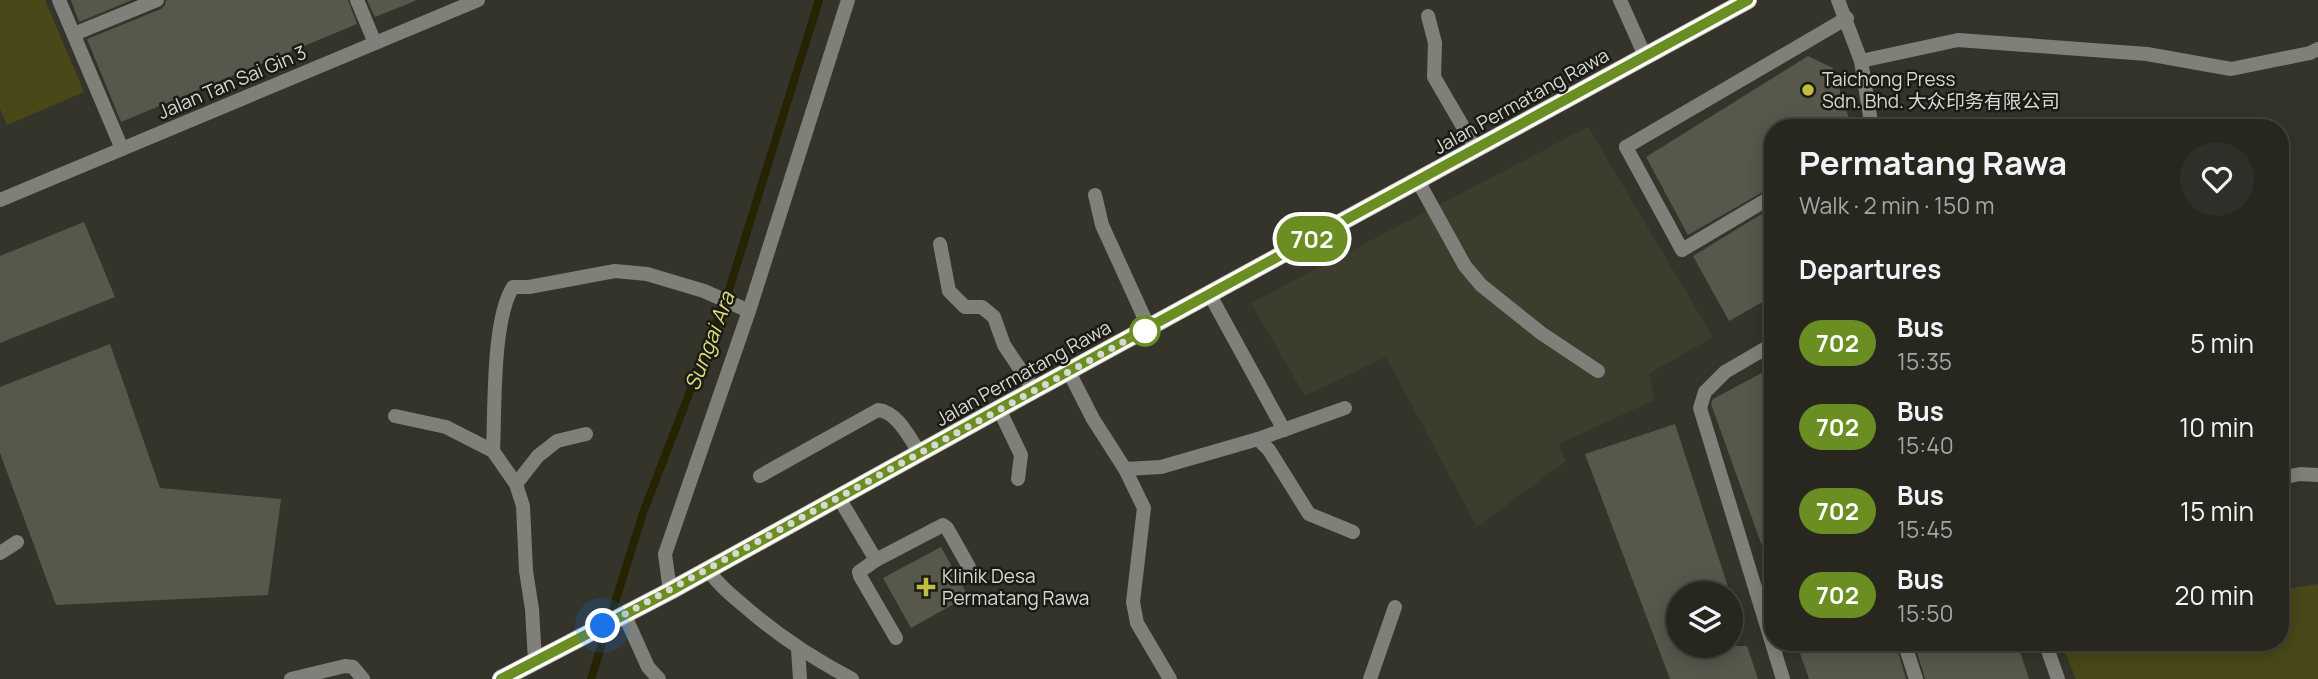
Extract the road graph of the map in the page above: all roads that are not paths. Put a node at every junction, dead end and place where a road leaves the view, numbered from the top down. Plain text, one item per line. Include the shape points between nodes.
1 (59, 0) edge
2 (157, 0) edge
3 (357, 0) edge
4 (478, 0) edge
5 (848, 0) edge
6 (1620, 0) edge
7 (1839, 0) edge
8 (1744, 1) edge
9 (1427, 16) dead end
10 (1847, 18) junction
11 (74, 34) junction
12 (374, 43) junction
13 (2318, 49) edge
14 (1644, 57) junction
15 (1861, 61) junction
16 (1871, 119) edge
17 (122, 149) junction
18 (1476, 149) junction
19 (1418, 181) junction
20 (1095, 195) dead end
21 (0, 200) edge
22 (1764, 201) edge
23 (940, 244) dead end
24 (1210, 295) junction
25 (745, 310) junction
26 (1149, 328) junction
27 (1764, 349) edge
28 (1598, 371) dead end
29 (1069, 372) junction
30 (1034, 390) junction
31 (1345, 408) dead end
32 (999, 409) junction
33 (395, 416) dead end
34 (1284, 430) junction
35 (586, 434) dead end
36 (1258, 439) junction
37 (493, 451) junction
38 (920, 453) junction
39 (1125, 468) junction
40 (2318, 475) edge
41 (760, 476) dead end
42 (2289, 476) edge
43 (1018, 479) dead end
44 (516, 485) junction
45 (839, 498) junction
46 (1353, 532) dead end
47 (17, 542) dead end
48 (0, 553) edge
49 (876, 560) junction
50 (969, 567) dead end
51 (708, 570) junction
52 (670, 591) junction
53 (1395, 607) dead end
54 (625, 616) junction
55 (1764, 617) edge
56 (896, 638) dead end
57 (798, 649) junction
58 (1774, 651) edge
59 (1907, 651) edge
60 (2048, 651) edge
61 (535, 661) junction
62 (291, 679) edge
63 (363, 679) edge
64 (501, 679) edge
65 (659, 679) edge
66 (800, 679) edge
67 (852, 679) edge
68 (1170, 679) edge
69 (1370, 679) edge
70 (1783, 679) edge
71 (1916, 679) edge
72 (2058, 679) edge

1 - 11 street
2 - 11 street
3 - 12 street
4 - 12 street, Jalan Tan Sai Gin 3
5 - 25 street
6 - 14 street
7 - 10 street
8 - 14 main road, Jalan Permatang Rawa
9 - 18 street via 1435,43 1434,77
10 - 15 street
10 - 22 street via 1626,147 1682,250
11 - 17 street
12 - 17 street, Jalan Tan Sai Gin 3
13 - 15 street via 2231,69 2147,54 1958,40
14 - 18 main road, Jalan Permatang Rawa
15 - 16 street
17 - 21 street, Jalan Tan Sai Gin 3
18 - 19 main road, Jalan Permatang Rawa
19 - 24 main road, Jalan Permatang Rawa
19 - 28 street via 1480,285
20 - 26 street via 1102,225
23 - 30 street via 949,292 965,307 982,307 994,317 1004,345
24 - 26 main road, Jalan Permatang Rawa
24 - 34 street
25 - 37 street via 704,291 647,274 615,271 513,287 506,297 497,352
25 - 52 street via 665,554
26 - 29 main road, Jalan Permatang Rawa
27 - 55 street via 1725,372 1705,392 1700,408
29 - 30 main road, Jalan Permatang Rawa
29 - 39 street
30 - 32 main road, Jalan Permatang Rawa
31 - 34 street
32 - 38 main road, Jalan Permatang Rawa
32 - 43 street via 1021,455
33 - 37 street via 446,427
34 - 36 street
35 - 44 street via 557,441 538,456
36 - 39 street via 1161,467
36 - 46 street via 1309,514
37 - 44 street
38 - 41 street via 895,418 878,410
38 - 45 main road, Jalan Permatang Rawa
39 - 68 street via 1144,508 1133,602 1137,623
40 - 42 street
44 - 61 street via 523,506
45 - 49 street
45 - 51 main road, Jalan Permatang Rawa
47 - 48 street
49 - 50 street via 943,525
49 - 56 street via 863,568 860,576
51 - 52 main road, Jalan Permatang Rawa
51 - 57 street via 726,591
52 - 54 main road, Jalan Permatang Rawa
53 - 69 street
54 - 61 main road, Jalan Permatang Rawa
54 - 65 street via 648,667
57 - 66 street
57 - 67 street
58 - 70 street
59 - 71 street
60 - 72 street
61 - 64 main road, Jalan Permatang Rawa
62 - 63 street via 345,666

